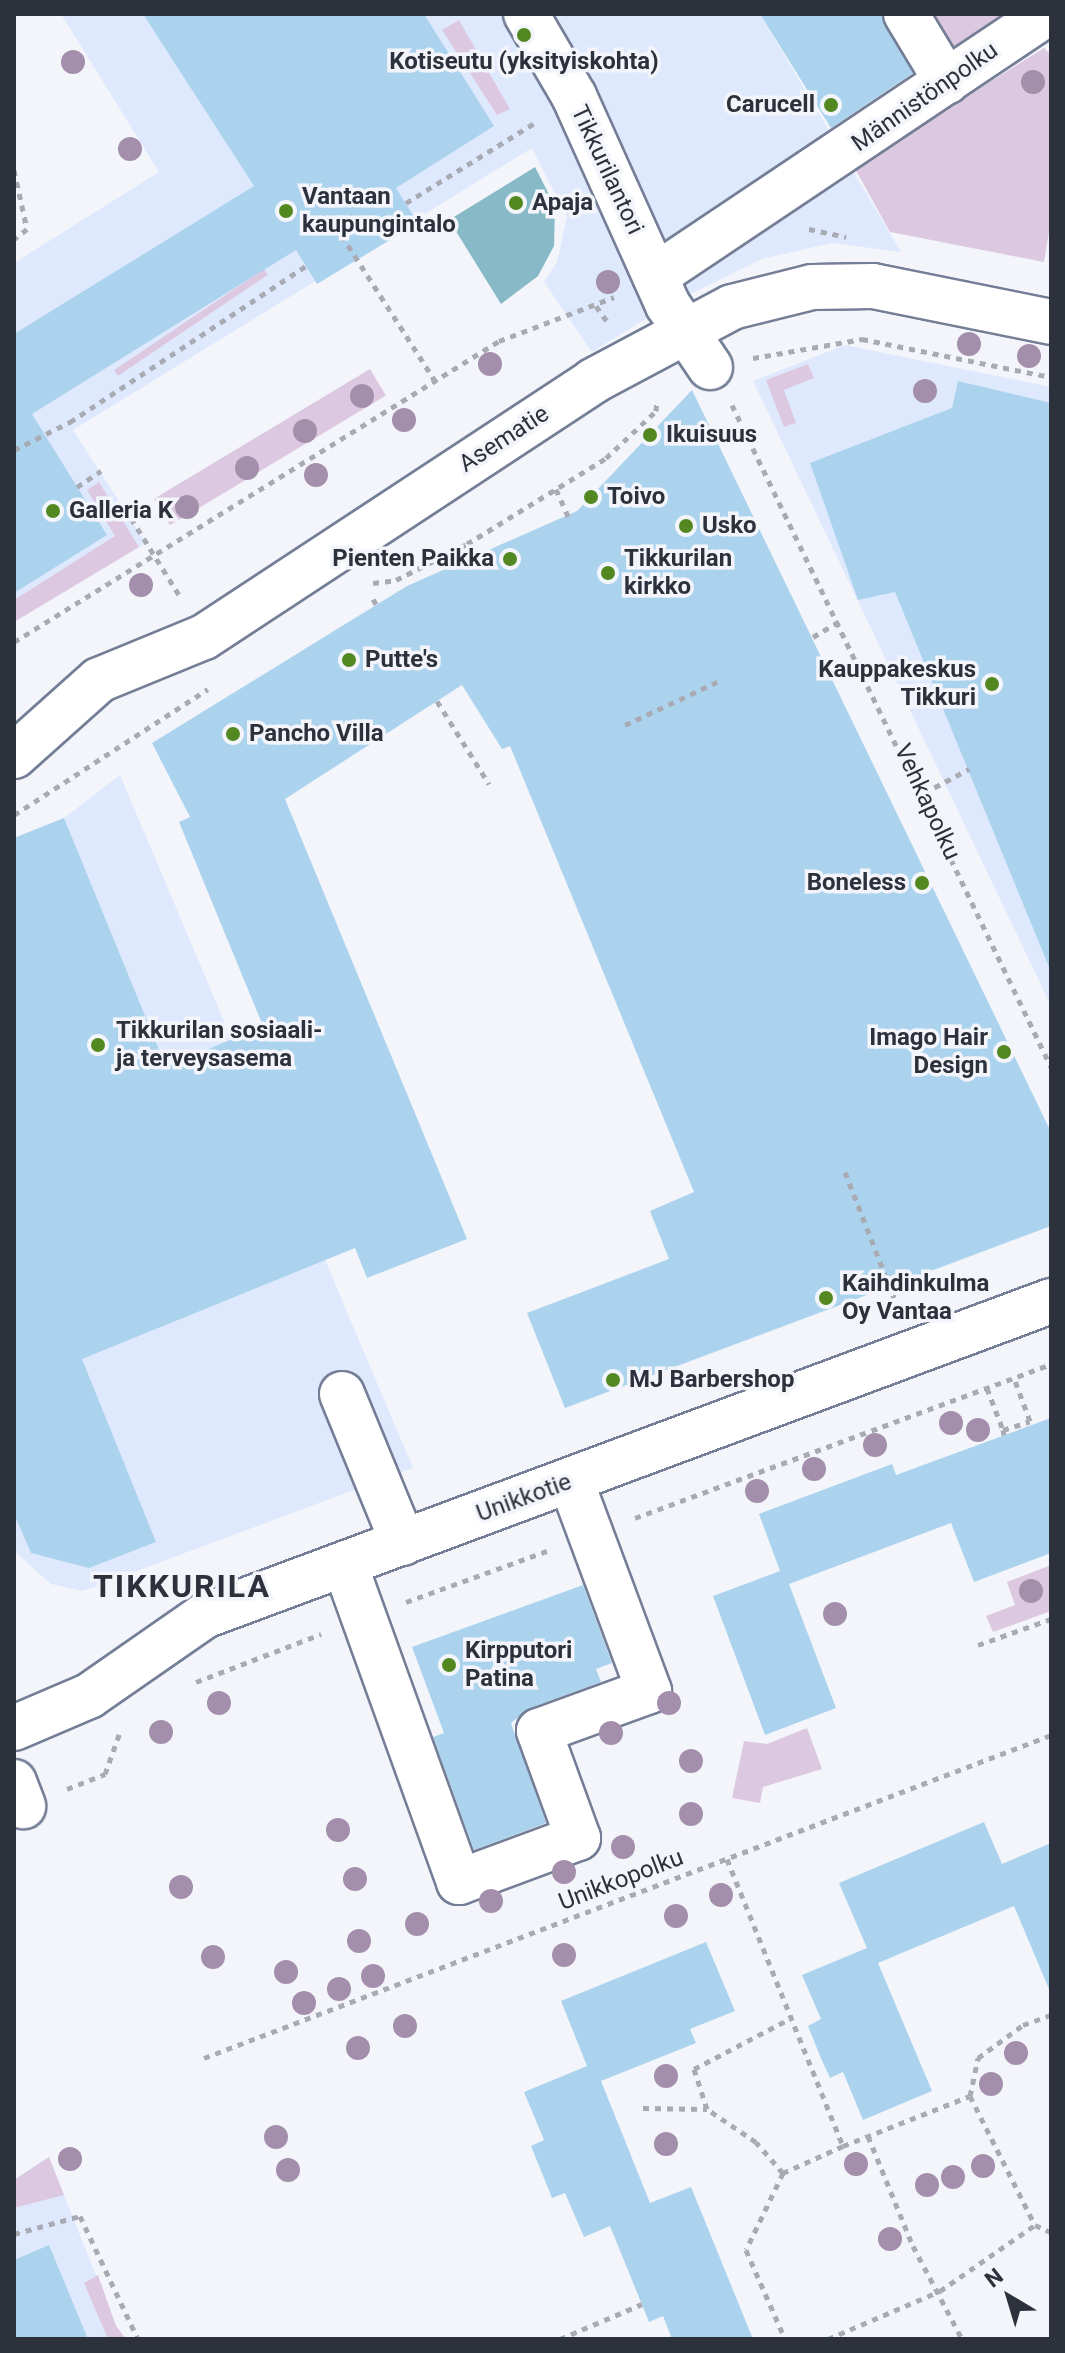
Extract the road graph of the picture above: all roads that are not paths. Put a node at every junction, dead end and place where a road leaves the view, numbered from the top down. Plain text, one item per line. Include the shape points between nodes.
1 (526, 14) edge
2 (906, 14) edge
3 (1046, 14) edge
4 (947, 82) junction
5 (655, 276) junction
6 (1051, 322) edge
7 (684, 329) junction
8 (710, 367) road end
9 (14, 756) edge
10 (1051, 1301) edge
11 (342, 1394) dead end
12 (571, 1481) junction
13 (403, 1543) junction
14 (345, 1565) junction
15 (14, 1728) edge

1 - 5 street, Tikkurilantori via 574,96
2 - 4 street
3 - 4 street, Männistönpolku
4 - 5 street, Männistönpolku
5 - 7 street, Tikkurilantori
6 - 7 street, Asematie via 907,291 823,287 767,296
7 - 8 street
7 - 9 street, Asematie via 555,405 204,637 86,688
10 - 12 street, Unikkotie
11 - 13 street
12 - 13 street, Unikkotie
12 - 14 street via 649,1691 539,1731 578,1838 459,1882
13 - 14 street, Unikkotie
14 - 15 street, Unikkotie via 204,1616 89,1696

